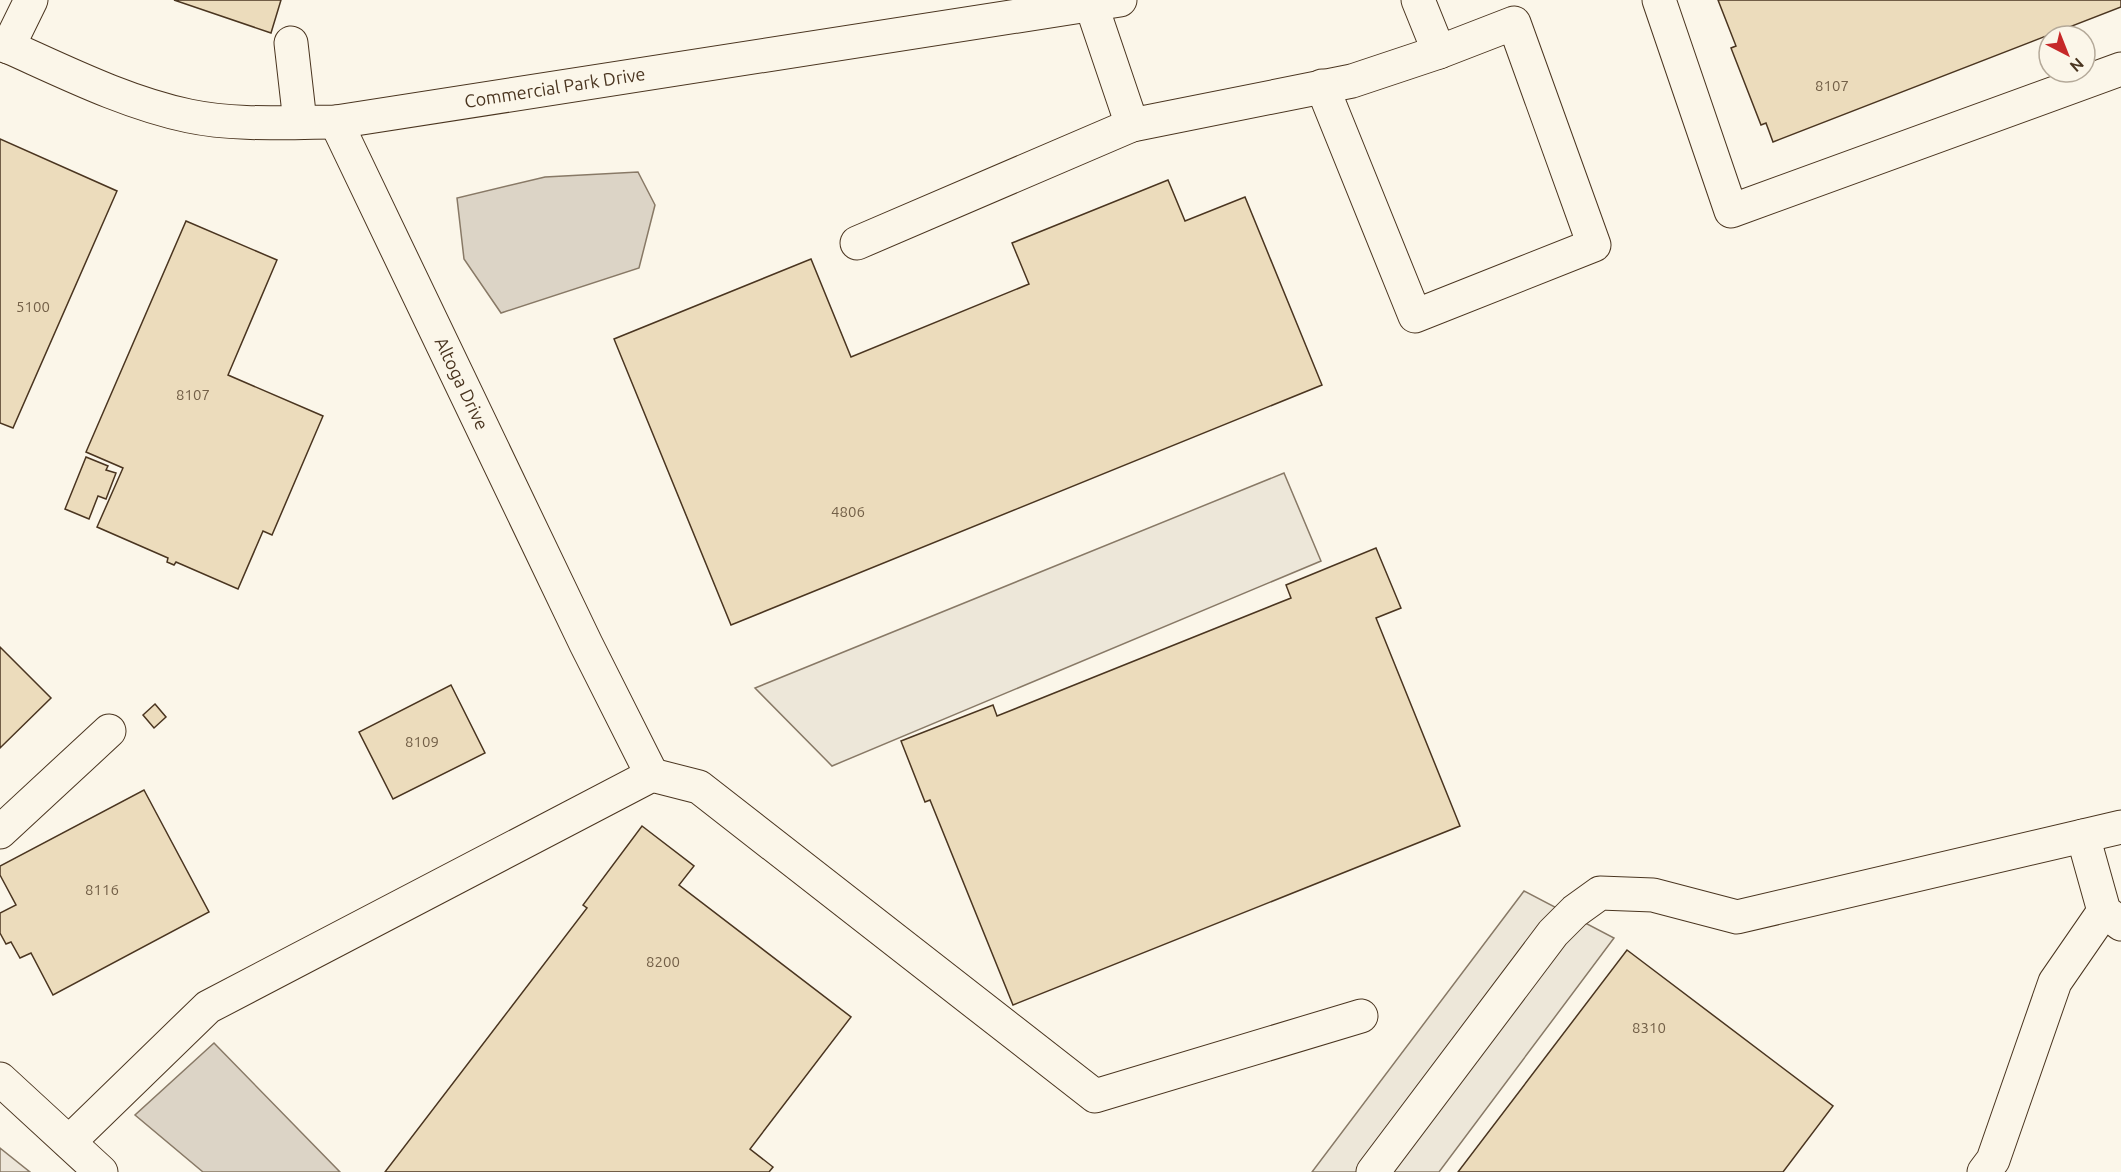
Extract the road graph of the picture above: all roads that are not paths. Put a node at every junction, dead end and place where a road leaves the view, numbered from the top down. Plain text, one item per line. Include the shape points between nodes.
1 (31, 0) edge
2 (1418, 0) edge
3 (1659, 0) edge
4 (1105, 2) edge
5 (291, 43) dead end
6 (4, 45) edge
7 (1439, 52) junction
8 (2121, 69) edge
9 (1322, 86) junction
10 (300, 122) junction
11 (336, 122) junction
12 (1132, 125) junction
13 (857, 243) dead end
14 (109, 731) dead end
15 (652, 775) junction
16 (2121, 827) edge
17 (0, 832) edge
18 (2083, 836) junction
19 (2113, 918) edge
20 (1361, 1016) dead end
21 (0, 1079) edge
22 (69, 1142) junction
23 (101, 1172) edge
24 (1373, 1172) edge
25 (1984, 1172) edge

1 - 6 street
2 - 7 street
3 - 8 street via 1731,211
4 - 11 street, Commercial Park Drive
4 - 12 street
5 - 10 street
6 - 10 street, Commercial Park Drive via 113,93 189,116 251,123
7 - 9 street via 1352,81
7 - 9 street via 1514,23 1594,245 1415,316
9 - 12 street
10 - 11 street, Commercial Park Drive
11 - 15 street, Altoga Drive
12 - 13 street
14 - 17 street
15 - 20 street via 699,787 1095,1096
15 - 22 street via 208,1007
16 - 18 street
18 - 19 street
18 - 24 street via 1737,917 1653,895 1600,893 1553,933
19 - 25 street via 2055,982 1993,1160
21 - 22 street
22 - 23 street

